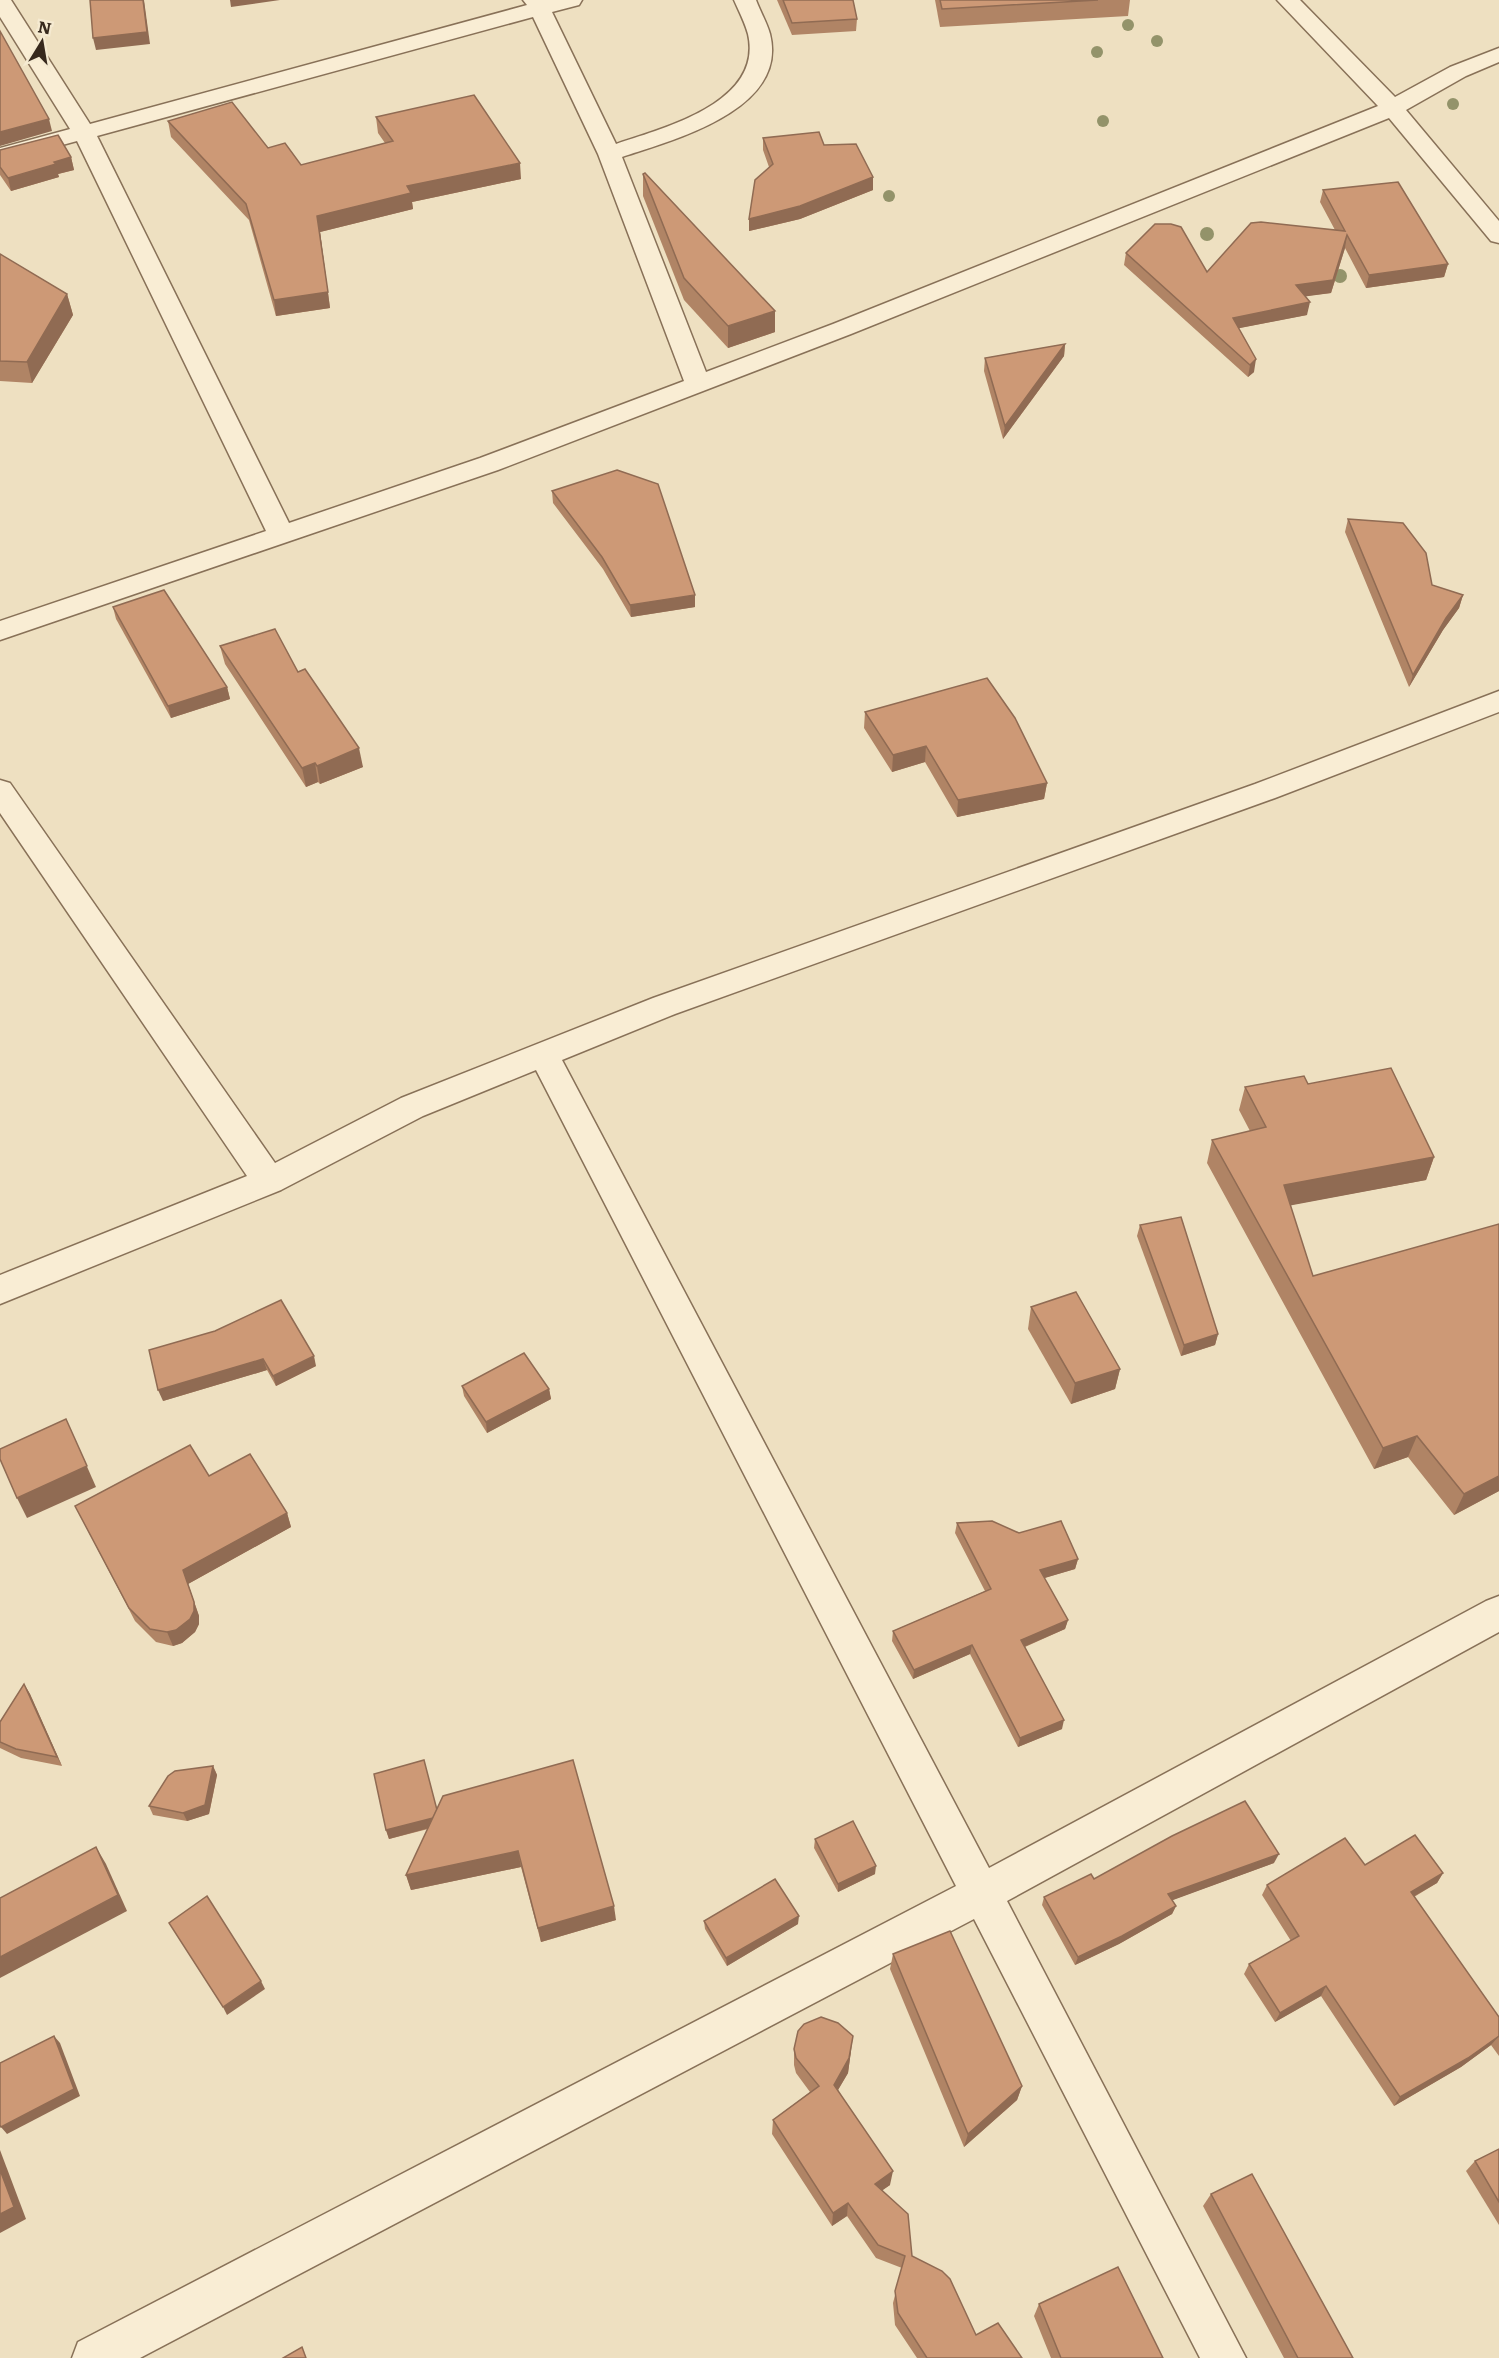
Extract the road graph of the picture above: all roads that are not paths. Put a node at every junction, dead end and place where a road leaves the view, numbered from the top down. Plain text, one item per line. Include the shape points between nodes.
1 (0, 0) edge
2 (571, 0) edge
3 (745, 0) edge
4 (1288, 0) edge
5 (537, 4) edge
6 (1499, 55) edge
7 (1393, 108) junction
8 (83, 131) junction
9 (609, 153) junction
10 (0, 155) edge
11 (1499, 236) edge
12 (698, 385) junction
13 (282, 535) junction
14 (0, 631) edge
15 (1499, 700) edge
16 (0, 790) edge
17 (543, 1054) junction
18 (269, 1181) junction
19 (0, 1290) edge
20 (1499, 1613) edge
21 (981, 1894) junction
22 (94, 2358) edge
23 (1224, 2358) edge

1 - 8 street
2 - 5 street
3 - 9 street via 760,33 762,58 745,91 730,106 711,115
4 - 7 street
5 - 8 street
5 - 9 street
6 - 7 street via 1439,81
7 - 11 street
7 - 12 street
8 - 10 street
8 - 13 street
9 - 12 street
12 - 13 street via 489,464
13 - 14 street
15 - 17 street via 1266,790 664,1006
16 - 18 street
17 - 18 street via 412,1107
17 - 21 street
18 - 19 street
20 - 21 street
21 - 22 street
21 - 23 street

